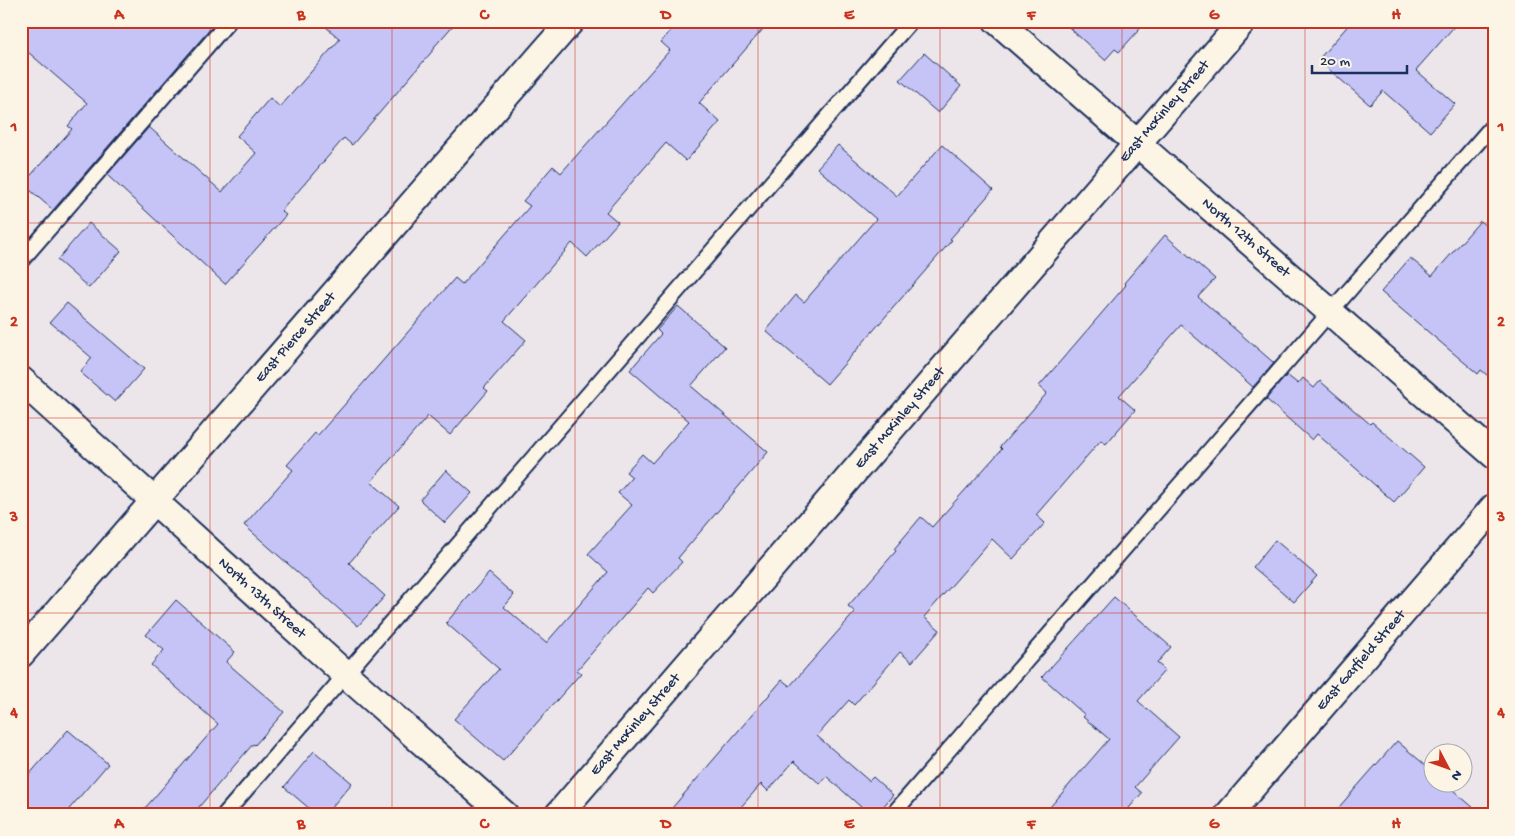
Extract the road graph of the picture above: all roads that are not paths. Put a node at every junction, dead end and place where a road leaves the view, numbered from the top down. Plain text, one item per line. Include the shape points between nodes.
1 (229, 21) edge
2 (572, 21) edge
3 (911, 21) edge
4 (997, 21) edge
5 (1243, 21) edge
6 (1494, 124) edge
7 (1137, 143) junction
8 (21, 261) edge
9 (1330, 312) junction
10 (21, 380) edge
11 (1494, 455) edge
12 (154, 501) junction
13 (1494, 507) edge
14 (21, 654) edge
15 (346, 676) junction
16 (224, 815) edge
17 (505, 815) edge
18 (558, 815) edge
19 (892, 815) edge
20 (1228, 815) edge

1 - 8 lane
2 - 12 street, East Pierce Street
3 - 15 lane
4 - 7 street, North 12th Street
5 - 7 street, East McKinley Street
6 - 9 lane
7 - 9 street, North 12th Street
7 - 18 street, East McKinley Street
9 - 11 street, North 12th Street
9 - 19 lane
10 - 12 street, North 13th Street
12 - 14 street, East Pierce Street
12 - 15 street, North 13th Street
13 - 20 street, East Garfield Street
15 - 16 lane
15 - 17 street, North 13th Street

